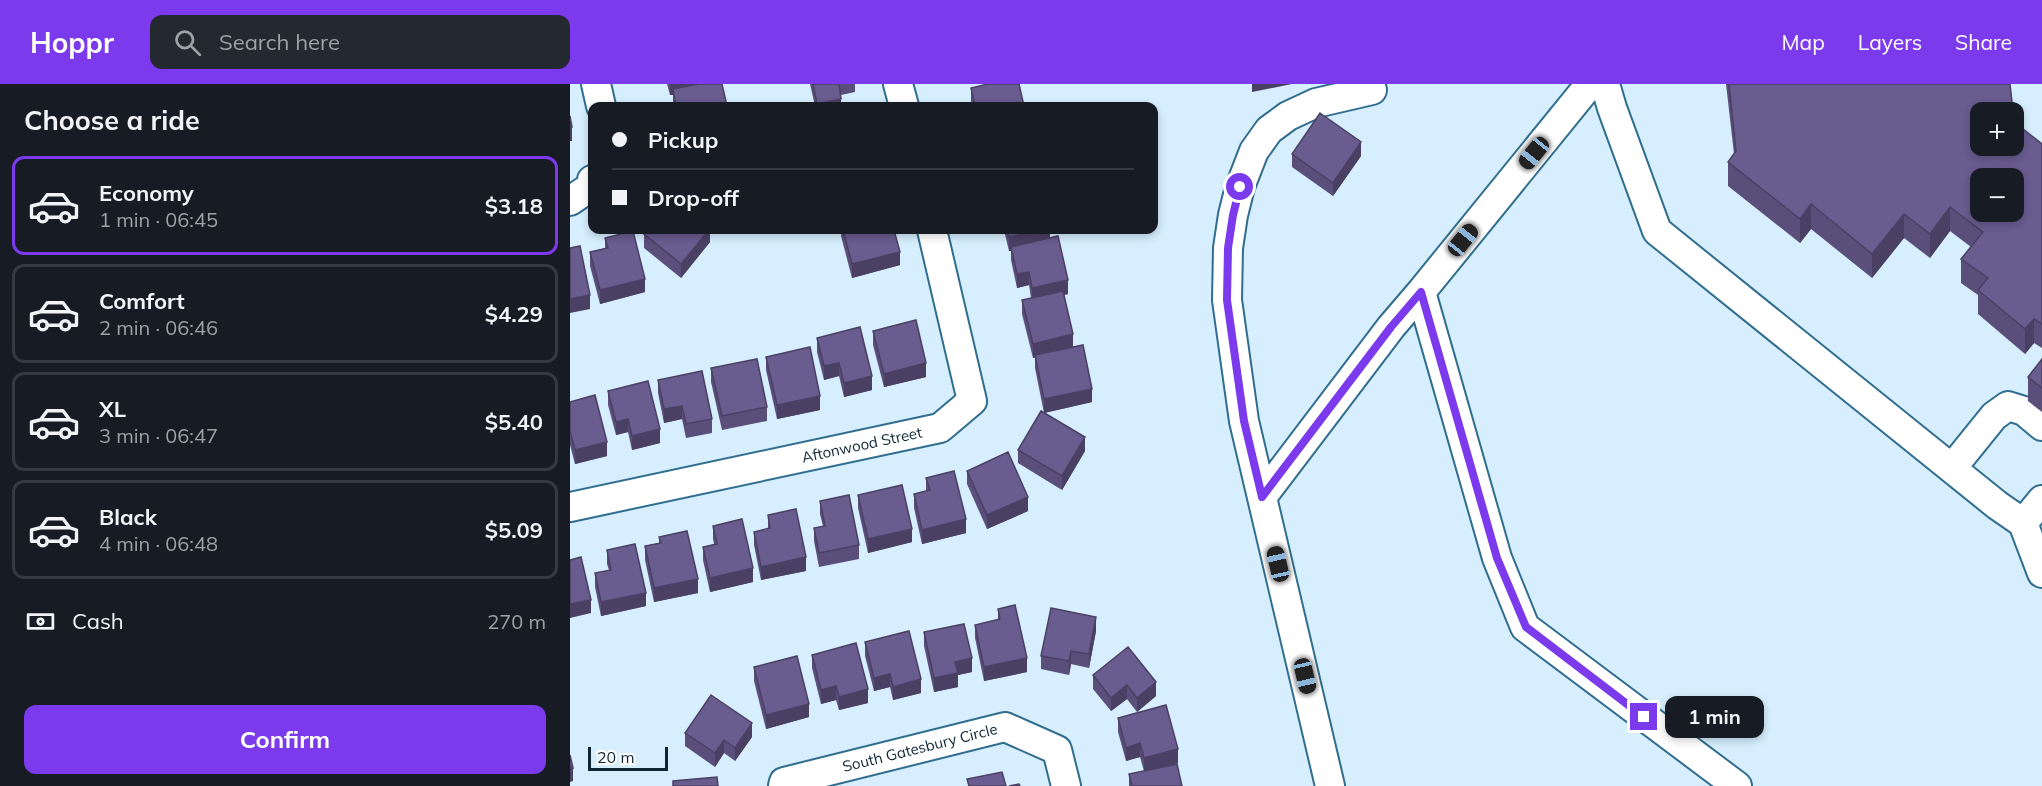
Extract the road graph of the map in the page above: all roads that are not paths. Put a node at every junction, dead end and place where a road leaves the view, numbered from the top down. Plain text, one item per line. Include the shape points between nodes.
1 (596, 84) edge
2 (898, 84) edge
3 (1590, 84) edge
4 (1605, 84) edge
5 (1372, 90) dead end
6 (600, 102) edge
7 (902, 102) edge
8 (588, 189) edge
9 (570, 201) edge
10 (933, 234) edge
11 (1421, 292) junction
12 (2042, 426) edge
13 (1952, 468) junction
14 (1262, 497) junction
15 (2042, 500) edge
16 (570, 507) edge
17 (2023, 523) junction
18 (2042, 573) edge
19 (783, 786) edge
20 (1066, 786) edge
21 (1330, 786) edge
22 (1737, 786) edge

1 - 6 street
2 - 7 street
3 - 11 street
4 - 13 street via 1657,231
5 - 14 street via 1316,103 1269,129 1254,151 1240,187 1228,248 1227,300 1244,421
8 - 9 street
10 - 16 street, Aftonwood Street via 972,400 940,428
11 - 14 street
11 - 22 street via 1497,558 1526,627
12 - 13 street via 2024,411 2008,405 1994,416
13 - 17 street
14 - 21 street
15 - 17 street
17 - 18 street
19 - 20 street, South Gatesbury Circle via 784,782 1005,727 1057,750

